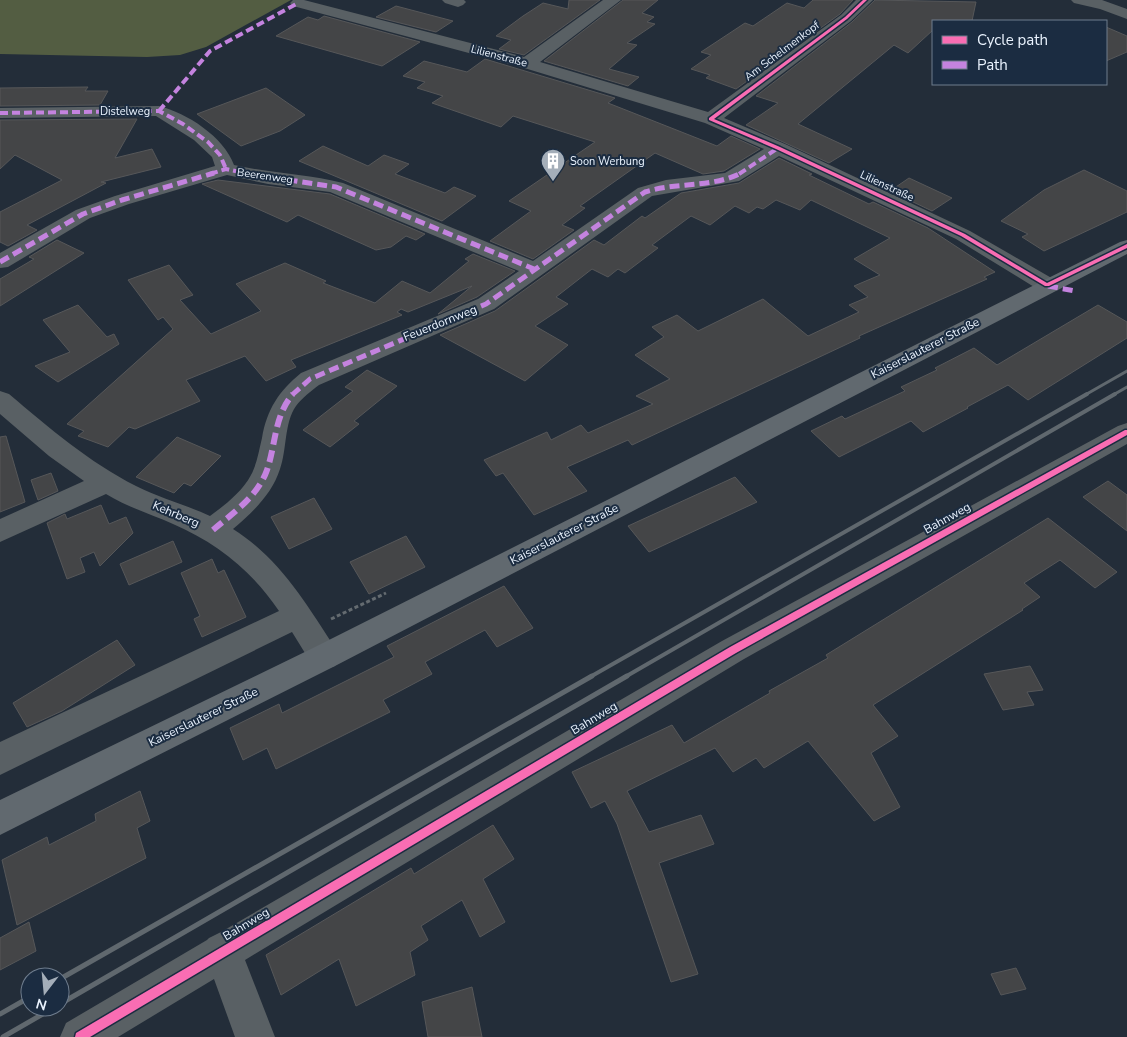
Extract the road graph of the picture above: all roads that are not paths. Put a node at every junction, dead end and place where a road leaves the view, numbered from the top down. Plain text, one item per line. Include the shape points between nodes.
1 (613, 0) edge
2 (865, 0) edge
3 (1087, 0) edge
4 (298, 3) dead end
5 (1127, 14) edge
6 (527, 63) junction
7 (0, 112) edge
8 (711, 119) junction
9 (778, 148) junction
10 (226, 169) junction
11 (1127, 246) edge
12 (0, 262) edge
13 (534, 269) junction
14 (1047, 286) junction
15 (0, 400) edge
16 (1127, 432) edge
17 (106, 483) junction
18 (213, 530) junction
19 (0, 531) edge
20 (297, 616) junction
21 (324, 657) junction
22 (0, 759) edge
23 (0, 818) edge
24 (222, 951) junction
25 (80, 1037) edge
26 (255, 1037) edge

1 - 6 street
2 - 8 street, Am Schelmenkopf via 846,18
3 - 5 street
4 - 6 street, Lilienstraße via 364,12
6 - 8 street, Lilienstraße
7 - 10 street, Distelweg via 159,111 205,140 220,156
8 - 9 street, Lilienstraße
9 - 13 street, Feuerdornweg via 735,176 657,187 645,192
9 - 14 street, Lilienstraße via 963,235
10 - 12 street, Beerenweg via 83,214
10 - 13 street, Beerenweg via 336,187
11 - 14 main road, Kaiserslauterer Straße
13 - 18 street, Feuerdornweg via 486,304 310,379 295,390 284,403 276,422 266,470 256,489
14 - 21 main road, Kaiserslauterer Straße
15 - 17 street, Kehrberg via 65,455
16 - 24 street, Bahnweg via 733,650
17 - 18 street, Kehrberg
17 - 19 street
18 - 20 street, Kehrberg via 241,548 261,567
20 - 21 street, Kehrberg
20 - 22 street
21 - 23 main road, Kaiserslauterer Straße
24 - 25 street, Bahnweg
24 - 26 street, Bahnweg

